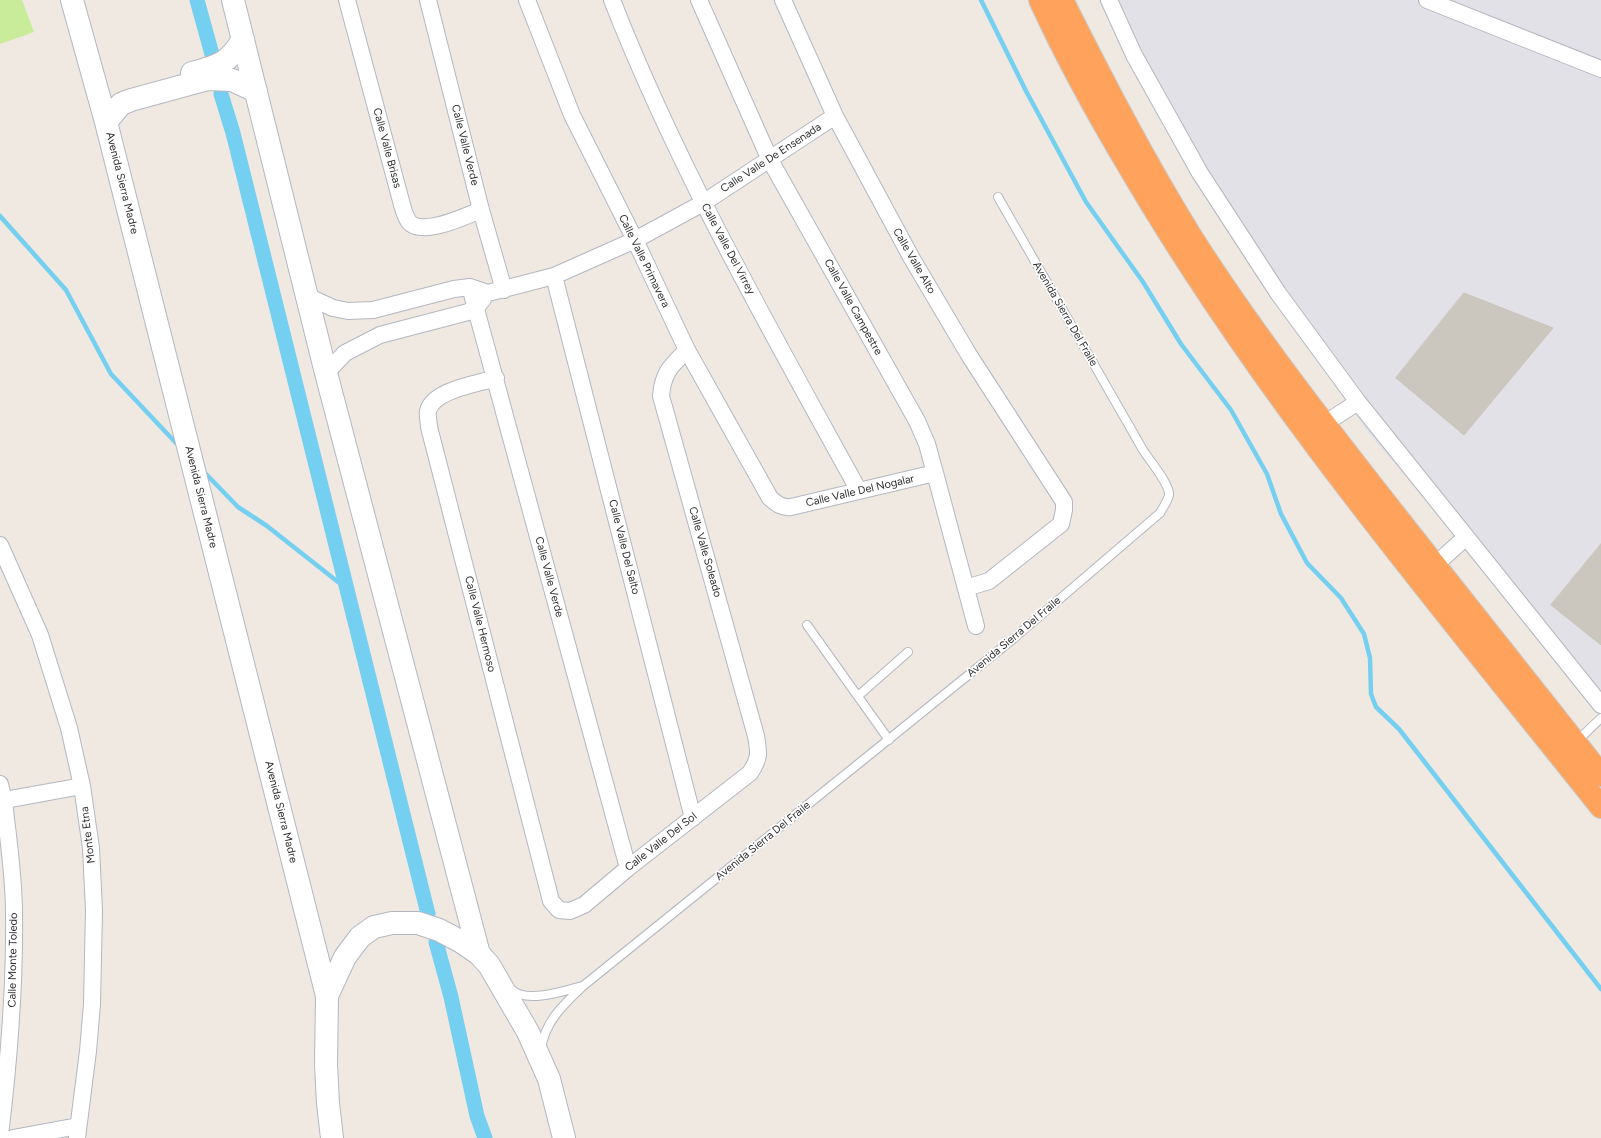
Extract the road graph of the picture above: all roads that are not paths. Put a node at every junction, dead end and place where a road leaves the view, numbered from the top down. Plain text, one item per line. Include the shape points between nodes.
1 (72, 0) edge
2 (233, 0) edge
3 (347, 0) edge
4 (428, 0) edge
5 (527, 0) edge
6 (612, 0) edge
7 (699, 0) edge
8 (783, 0) edge
9 (1040, 0) edge
10 (1062, 0) edge
11 (1108, 0) edge
12 (1427, 0) edge
13 (244, 39) junction
14 (1601, 69) edge
15 (96, 87) junction
16 (256, 91) junction
17 (835, 116) junction
18 (106, 122) junction
19 (770, 160) junction
20 (998, 197) dead end
21 (703, 203) junction
22 (481, 210) junction
23 (635, 240) junction
24 (554, 276) junction
25 (470, 287) junction
26 (504, 290) junction
27 (488, 293) junction
28 (307, 296) junction
29 (476, 308) junction
30 (373, 310) junction
31 (380, 335) junction
32 (687, 350) junction
33 (326, 373) junction
34 (496, 378) junction
35 (1358, 402) junction
36 (1324, 424) junction
37 (935, 473) junction
38 (859, 491) junction
39 (785, 508) joint
40 (1466, 537) junction
41 (0, 545) edge
42 (1434, 564) junction
43 (966, 588) junction
44 (807, 625) dead end
45 (976, 626) dead end
46 (908, 652) dead end
47 (858, 696) junction
48 (1601, 705) edge
49 (1601, 718) edge
50 (888, 740) junction
51 (1575, 743) junction
52 (758, 762) joint
53 (1601, 775) edge
54 (0, 784) edge
55 (82, 786) junction
56 (2, 801) edge
57 (1601, 807) edge
58 (693, 818) junction
59 (628, 868) junction
60 (559, 910) joint
61 (484, 960) junction
62 (583, 986) junction
63 (327, 996) junction
64 (539, 1057) junction
65 (78, 1132) edge
66 (0, 1136) edge
67 (13, 1138) edge
68 (332, 1138) edge
69 (564, 1138) edge

1 - 15 street, Avenida Sierra Madre
2 - 13 street
3 - 22 street, Calle Valle Brisas via 401,201 409,222 417,227 434,226
4 - 22 street, Calle Valle Verde
5 - 23 street, Calle Valle Primavera via 572,115
6 - 21 street, Calle Valle Del Virrey via 665,124
7 - 19 street, Calle Valle Campestre
8 - 17 street, Calle Valle Alto
9 - 57 highway via 1084,87 1147,199 1255,365 1404,559
10 - 36 highway via 1124,119 1193,239 1267,349
11 - 35 street via 1134,55 1200,173 1278,292
12 - 14 street
13 - 15 street via 228,60 206,69 127,92
13 - 16 street
15 - 18 street, Avenida Sierra Madre
16 - 18 street via 232,80 208,79 121,104
16 - 28 street
17 - 19 street, Calle Valle De Ensenada
17 - 43 street, Calle Valle Alto via 911,257 969,355 1061,496 1064,510 1061,524 989,581
18 - 63 street, Avenida Sierra Madre
19 - 21 street, Calle Valle De Ensenada
19 - 37 street, Calle Valle Campestre via 917,422 927,444
20 - 50 lane, Avenida Sierra Del Fraile via 1143,450 1163,480 1168,496 1160,513 1013,639
21 - 23 street, Calle Valle De Ensenada
21 - 38 street, Calle Valle Del Virrey
22 - 26 street, Calle Valle Verde
23 - 24 street, Calle Valle De Ensenada
23 - 32 street, Calle Valle Primavera
24 - 26 street, Calle Valle De Ensenada
24 - 58 street, Calle Valle Del Salto
25 - 27 street, Calle Valle De Ensenada
25 - 29 street, Calle Valle Verde
25 - 30 street
26 - 27 street, Calle Valle De Ensenada
27 - 29 street
28 - 30 street via 333,308 348,311
28 - 33 street
29 - 31 street
29 - 34 street, Calle Valle Verde
30 - 31 street
31 - 33 street via 345,353
32 - 39 street, Calle Valle Primavera via 770,498
32 - 52 street, Calle Valle Soleado via 668,369 662,382 661,396 756,736
33 - 61 street
34 - 59 street, Calle Valle Verde
34 - 60 street, Calle Valle Hermoso via 441,394 431,404 428,413 429,427 550,901
35 - 36 street
35 - 40 street
36 - 42 highway
37 - 38 street, Calle Valle Del Nogalar
37 - 43 street, Calle Valle Campestre
38 - 39 street, Calle Valle Del Nogalar
40 - 42 street
40 - 48 street
41 - 55 street, Monte Etna via 40,635 69,728
42 - 51 highway
43 - 45 street, Calle Valle Campestre
44 - 47 lane
46 - 47 lane
47 - 50 lane
49 - 51 lane
50 - 62 lane, Avenida Sierra Del Fraile
51 - 53 highway
52 - 58 street, Calle Valle Del Sol via 750,774
54 - 56 street, Calle Monte Toledo
55 - 56 street
55 - 65 street, Monte Etna via 91,848 94,939 89,1043
56 - 66 street, Calle Monte Toledo via 14,912 14,991
58 - 59 street, Calle Valle Del Sol
59 - 60 street, Calle Valle Del Sol via 584,905 570,911
61 - 62 lane, Avenida Sierra Del Fraile via 516,993 528,996
61 - 63 street via 460,941 418,923 374,927 360,937 345,957
61 - 64 street via 528,1032
62 - 64 lane, Avenida Sierra Del Fraile via 551,1020 542,1040
63 - 68 street via 326,1064
64 - 69 street via 549,1079
65 - 67 street

